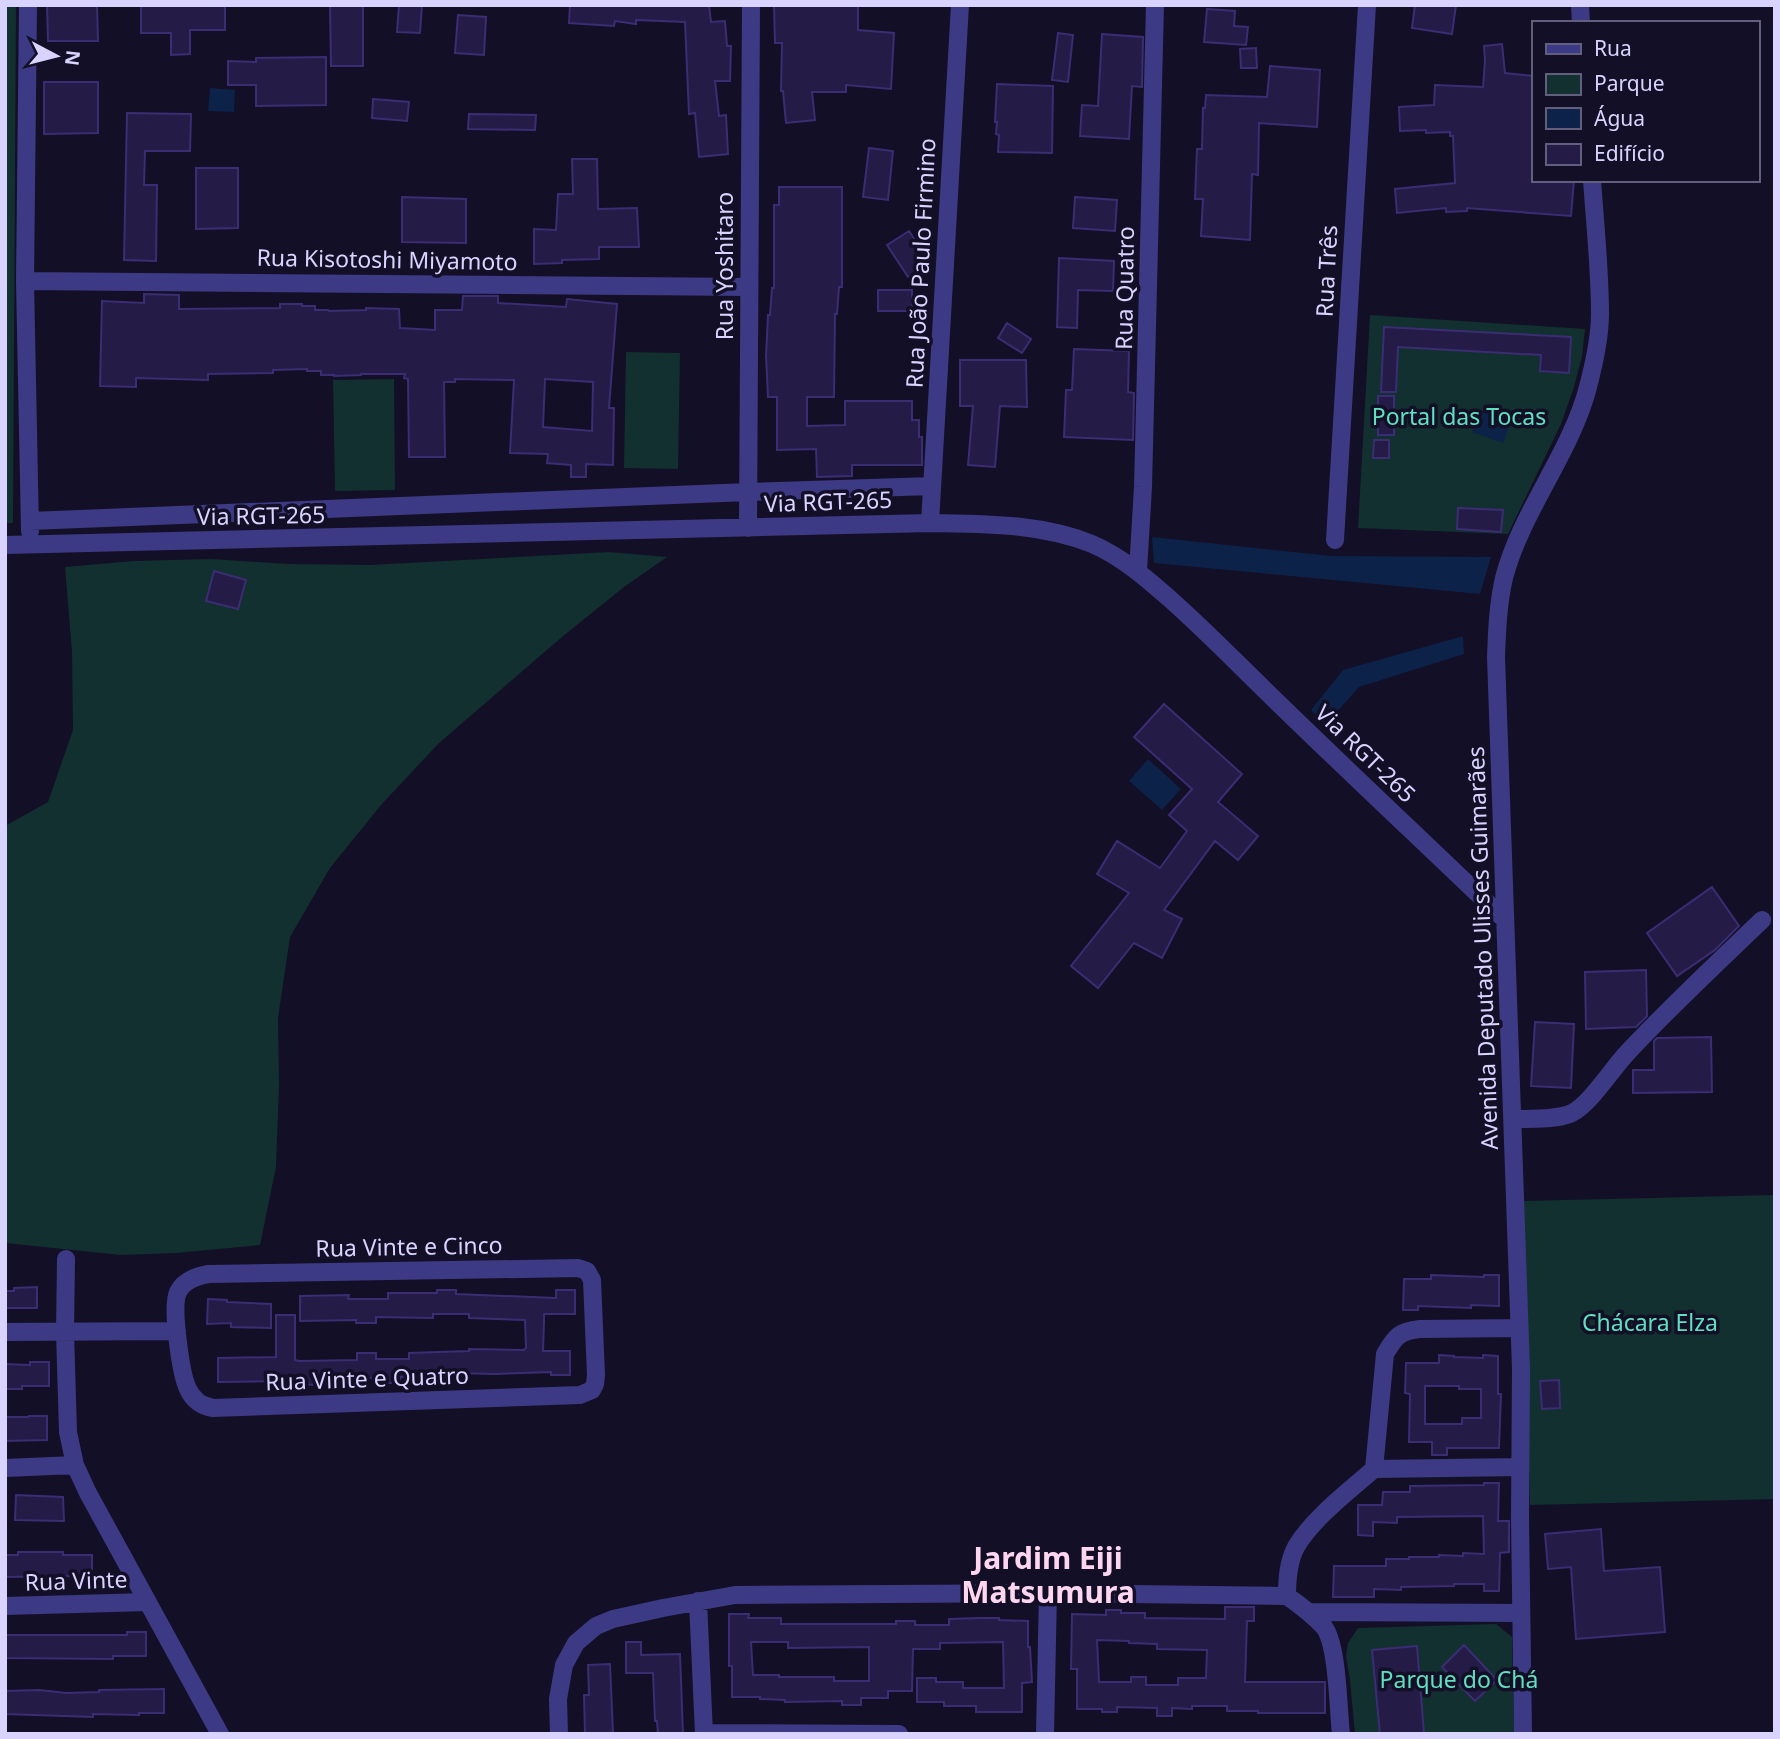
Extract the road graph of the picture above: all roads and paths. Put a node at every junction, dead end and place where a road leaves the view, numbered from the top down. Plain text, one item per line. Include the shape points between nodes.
1 (28, 5) edge
2 (751, 5) edge
3 (960, 5) edge
4 (1155, 5) edge
5 (1367, 5) edge
6 (1592, 182) edge
7 (24, 281) junction
8 (748, 287) junction
9 (932, 486) junction
10 (748, 492) junction
11 (30, 521) junction
12 (930, 523) junction
13 (748, 528) junction
14 (1335, 540) dead end
15 (5, 545) edge
16 (30, 545) junction
17 (1138, 572) junction
18 (1504, 919) junction
19 (1762, 920) dead end
20 (1513, 1119) junction
21 (66, 1259) dead end
22 (1519, 1328) junction
23 (177, 1331) junction
24 (5, 1332) edge
25 (65, 1332) junction
26 (596, 1369) joint
27 (75, 1465) junction
28 (1520, 1467) junction
29 (5, 1468) edge
30 (1374, 1469) junction
31 (1048, 1593) junction
32 (1287, 1596) junction
33 (698, 1601) junction
34 (148, 1602) junction
35 (5, 1606) edge
36 (1309, 1612) junction
37 (1521, 1613) junction
38 (704, 1733) edge
39 (220, 1734) edge
40 (559, 1734) edge
41 (899, 1734) edge
42 (1045, 1734) edge
43 (1340, 1734) edge
44 (1523, 1734) edge

1 - 7 street
2 - 8 street, Rua Yoshitaro
3 - 9 street, Rua João Paulo Firmino
4 - 17 street, Rua Quatro
5 - 14 street, Rua Três
6 - 18 street, Avenida Deputado Ulisses Guimarães via 1600,316 1588,389 1516,546 1499,608 1496,657
7 - 8 street, Rua Kisotoshi Miyamoto
7 - 11 street
8 - 10 street, Rua Yoshitaro
9 - 10 street
9 - 12 street, Rua João Paulo Firmino
10 - 11 street
10 - 13 street, Rua Yoshitaro
11 - 16 street
12 - 13 street, Via RGT-265
12 - 17 street, Via RGT-265 via 1030,528 1066,536 1112,554
13 - 16 street, Via RGT-265
15 - 16 street, Via RGT-265
17 - 18 street, Via RGT-265 via 1207,632
18 - 20 street, Avenida Deputado Ulisses Guimarães
19 - 20 street via 1660,1018 1572,1113
20 - 22 street, Avenida Deputado Ulisses Guimarães
21 - 25 street
22 - 28 street, Avenida Deputado Ulisses Guimarães
22 - 30 street via 1419,1329 1404,1331 1393,1340 1385,1354
23 - 25 street
23 - 26 street, Rua Vinte e Quatro via 188,1390 201,1405 213,1408 580,1395 592,1390
23 - 26 street, Rua Vinte e Cinco via 178,1292 202,1275 578,1268 587,1271 592,1280
24 - 25 street
25 - 27 street via 68,1432
27 - 29 street
27 - 34 street
28 - 30 street
28 - 37 street, Avenida Deputado Ulisses Guimarães
30 - 32 street via 1321,1516 1296,1547
31 - 32 street
31 - 33 street via 735,1595
31 - 42 street
32 - 36 street
33 - 38 street
33 - 40 street via 613,1619 576,1643 564,1665 558,1699
34 - 35 street, Rua Vinte
34 - 39 street
36 - 37 street
36 - 43 street via 1330,1640
37 - 44 street, Avenida Deputado Ulisses Guimarães
38 - 41 street

